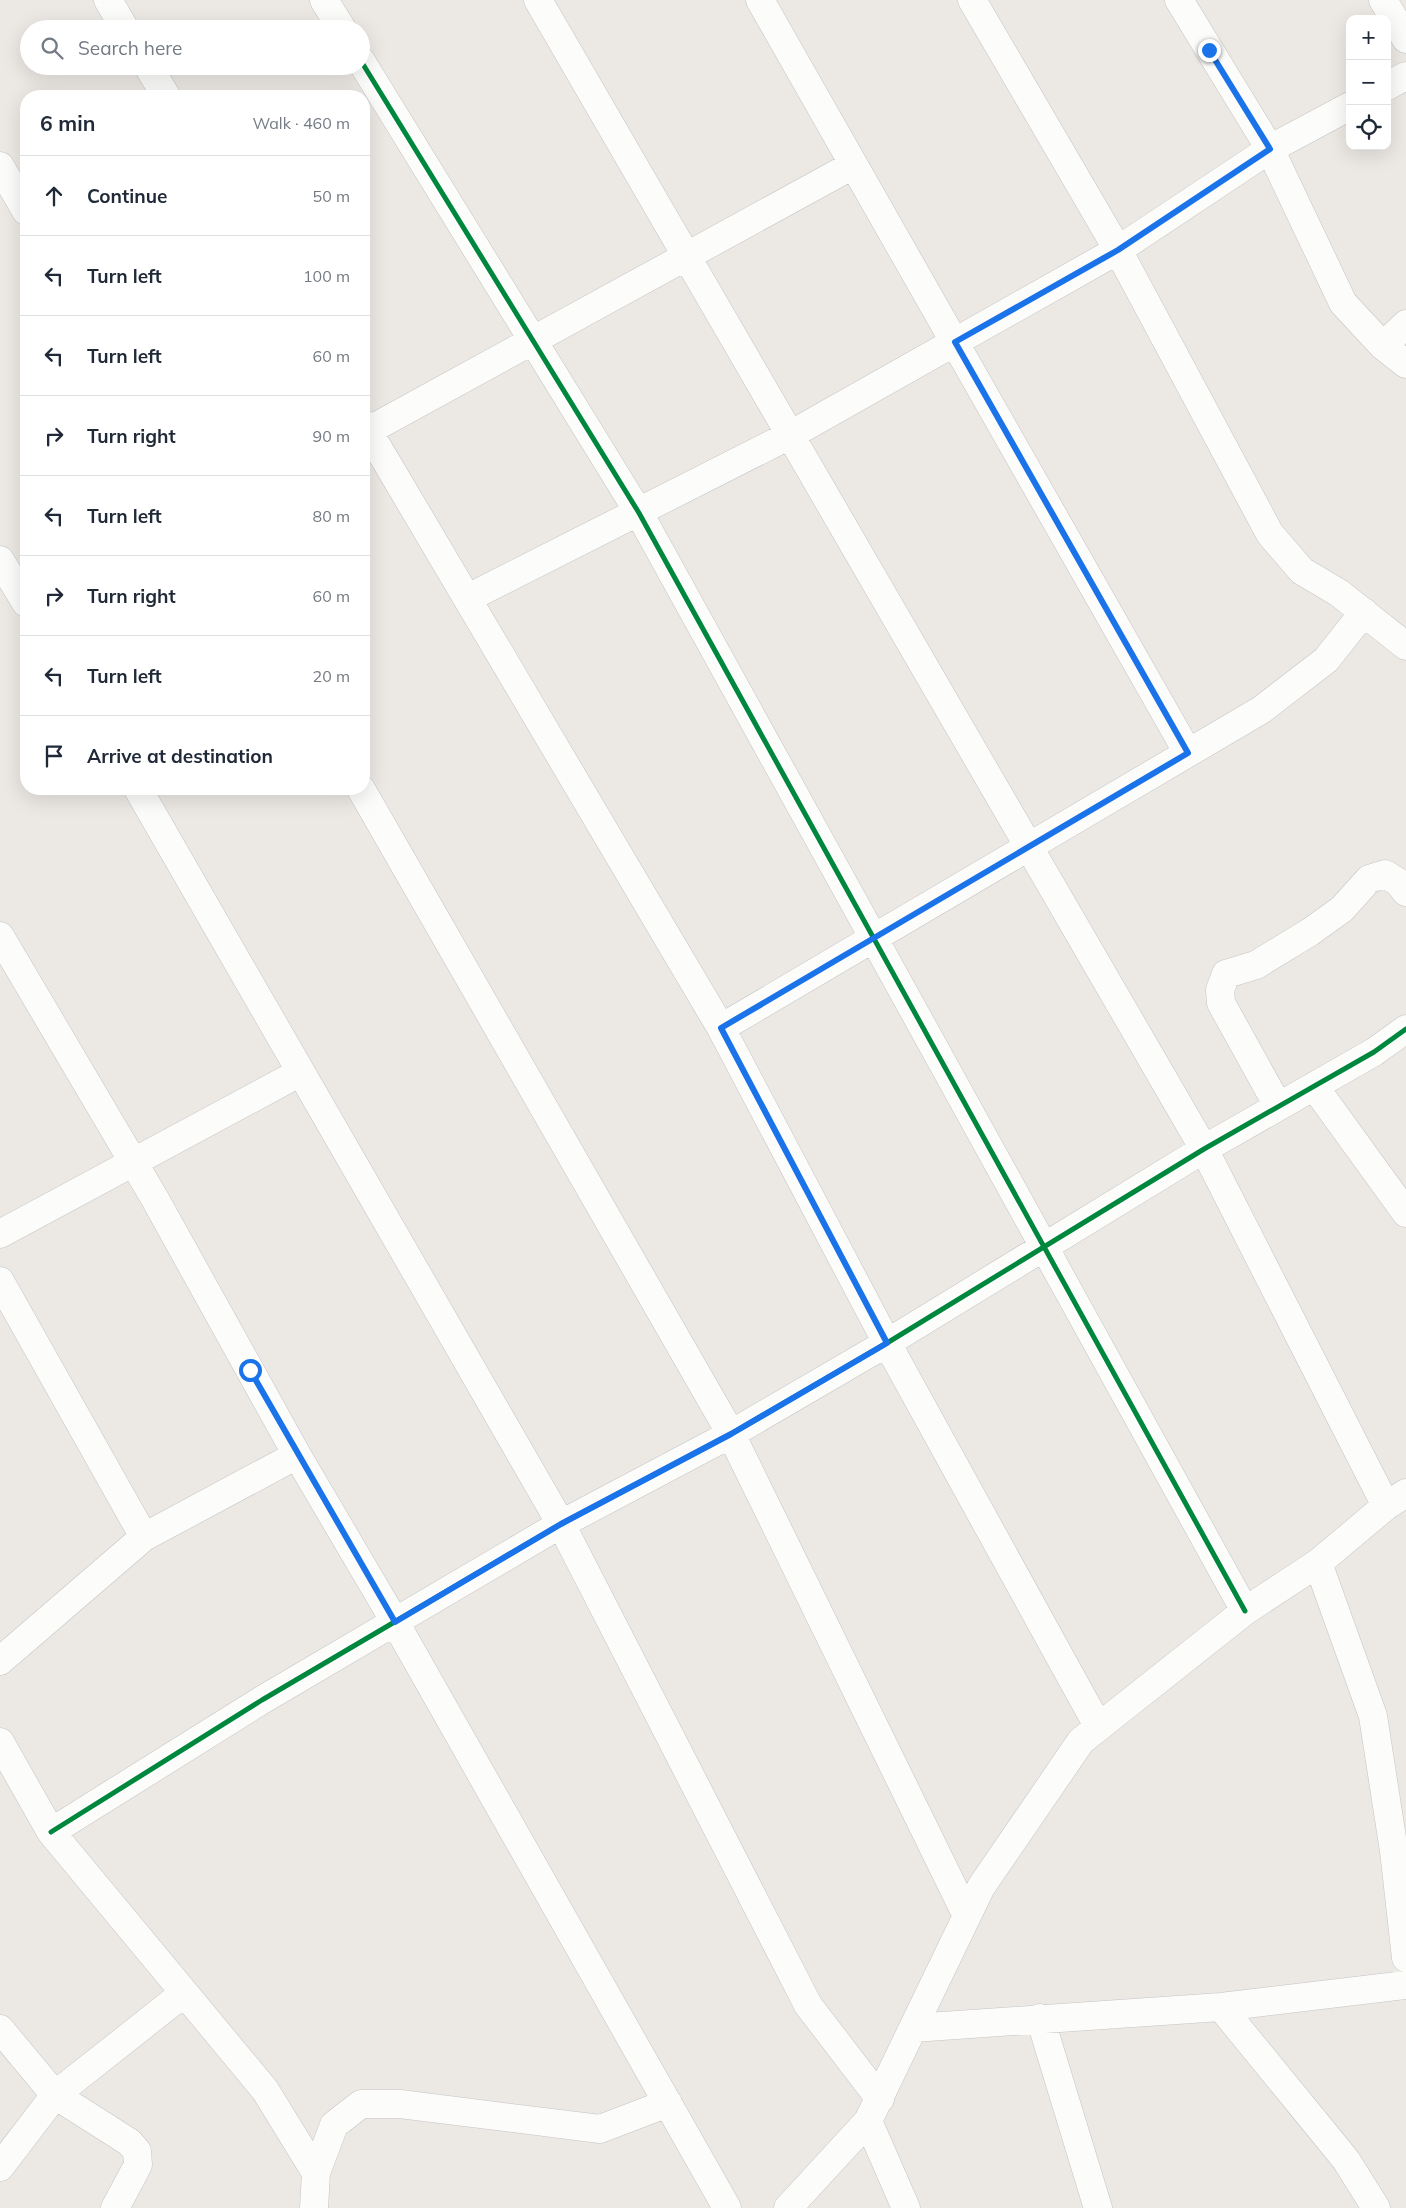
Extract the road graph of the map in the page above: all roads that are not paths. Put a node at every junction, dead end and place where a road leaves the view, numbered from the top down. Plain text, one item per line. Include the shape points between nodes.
1 (108, 0) edge
2 (324, 0) edge
3 (538, 0) edge
4 (760, 0) edge
5 (972, 0) edge
6 (1179, 0) edge
7 (1383, 0) edge
8 (120, 20) edge
9 (336, 20) edge
10 (1406, 39) edge
11 (153, 75) edge
12 (370, 75) edge
13 (1406, 76) edge
14 (1391, 84) edge
15 (162, 90) edge
16 (1346, 108) edge
17 (1270, 149) junction
18 (854, 165) junction
19 (0, 166) edge
20 (20, 201) edge
21 (1118, 250) junction
22 (688, 256) junction
23 (1406, 324) edge
24 (533, 341) junction
25 (955, 342) junction
26 (1383, 346) junction
27 (1406, 364) edge
28 (370, 426) edge
29 (792, 434) junction
30 (370, 437) edge
31 (639, 513) junction
32 (0, 560) edge
33 (20, 593) edge
34 (468, 598) junction
35 (1364, 612) junction
36 (1406, 646) edge
37 (1188, 753) junction
38 (141, 795) edge
39 (363, 795) edge
40 (1030, 846) junction
41 (1406, 892) edge
42 (0, 936) edge
43 (874, 938) junction
44 (721, 1028) junction
45 (1406, 1029) edge
46 (300, 1073) junction
47 (1314, 1086) junction
48 (1278, 1106) junction
49 (1204, 1149) junction
50 (133, 1163) junction
51 (1406, 1213) edge
52 (0, 1234) edge
53 (1044, 1247) junction
54 (0, 1281) edge
55 (887, 1343) junction
56 (731, 1434) junction
57 (297, 1455) junction
58 (1396, 1500) edge
59 (561, 1524) junction
60 (144, 1537) junction
61 (1318, 1563) junction
62 (1245, 1611) junction
63 (395, 1622) junction
64 (0, 1661) edge
65 (1098, 1726) junction
66 (0, 1742) edge
67 (51, 1832) junction
68 (1400, 1850) edge
69 (967, 1916) junction
70 (1406, 1958) edge
71 (1406, 1985) edge
72 (184, 1993) junction
73 (1221, 2007) junction
74 (1040, 2018) junction
75 (913, 2028) junction
76 (0, 2029) edge
77 (55, 2095) junction
78 (668, 2103) junction
79 (874, 2110) junction
80 (0, 2167) edge
81 (316, 2173) junction
82 (114, 2208) edge
83 (314, 2208) edge
84 (727, 2208) edge
85 (788, 2208) edge
86 (906, 2208) edge
87 (1098, 2208) edge
88 (1376, 2208) edge

1 - 8 street
2 - 9 street
3 - 22 street
4 - 18 street
5 - 21 street
6 - 17 street
7 - 10 street
11 - 15 street
12 - 24 street
13 - 14 street
16 - 17 street
17 - 21 street
17 - 26 street via 1343,303
18 - 22 street
18 - 25 street
19 - 20 street
21 - 25 street
21 - 35 street via 1270,534 1302,571 1339,592
22 - 24 street
22 - 29 street
23 - 26 street
24 - 28 street
24 - 31 street
25 - 29 street
25 - 37 street
26 - 27 street
29 - 31 street
29 - 40 street
30 - 34 street
31 - 34 street
31 - 43 street
32 - 33 street
34 - 44 street
35 - 36 street
35 - 37 street via 1326,660 1261,710
37 - 40 street
38 - 46 street
39 - 56 street
40 - 43 street
40 - 49 street
41 - 48 street via 1386,874 1369,879 1342,909 1310,932 1256,965 1226,974 1220,990 1221,1003
42 - 50 street
43 - 44 street
43 - 53 street
44 - 55 street
45 - 47 street via 1374,1052
46 - 50 street
46 - 59 street
47 - 48 street
47 - 51 street
48 - 49 street
49 - 53 street
49 - 58 street
50 - 52 street
50 - 57 street
53 - 55 street
53 - 62 street
54 - 60 street
55 - 56 street
55 - 65 street
56 - 59 street
56 - 69 street
57 - 60 street
57 - 63 street
58 - 61 street
59 - 63 street
59 - 79 street via 808,2005
60 - 64 street
61 - 62 street
61 - 68 street via 1373,1716
62 - 65 street
63 - 67 street via 262,1700
63 - 78 street
65 - 69 street via 1081,1741 981,1887
66 - 67 street
67 - 72 street
68 - 70 street
69 - 75 street
71 - 73 street
72 - 77 street
72 - 81 street via 265,2090
73 - 74 street
73 - 88 street via 1346,2160
74 - 75 street
74 - 87 street
75 - 79 street
76 - 77 street
77 - 80 street
77 - 82 street via 130,2142 137,2151 138,2165
78 - 81 street via 600,2129 400,2104 361,2104 334,2125
78 - 84 street
79 - 85 street
79 - 86 street
81 - 83 street

